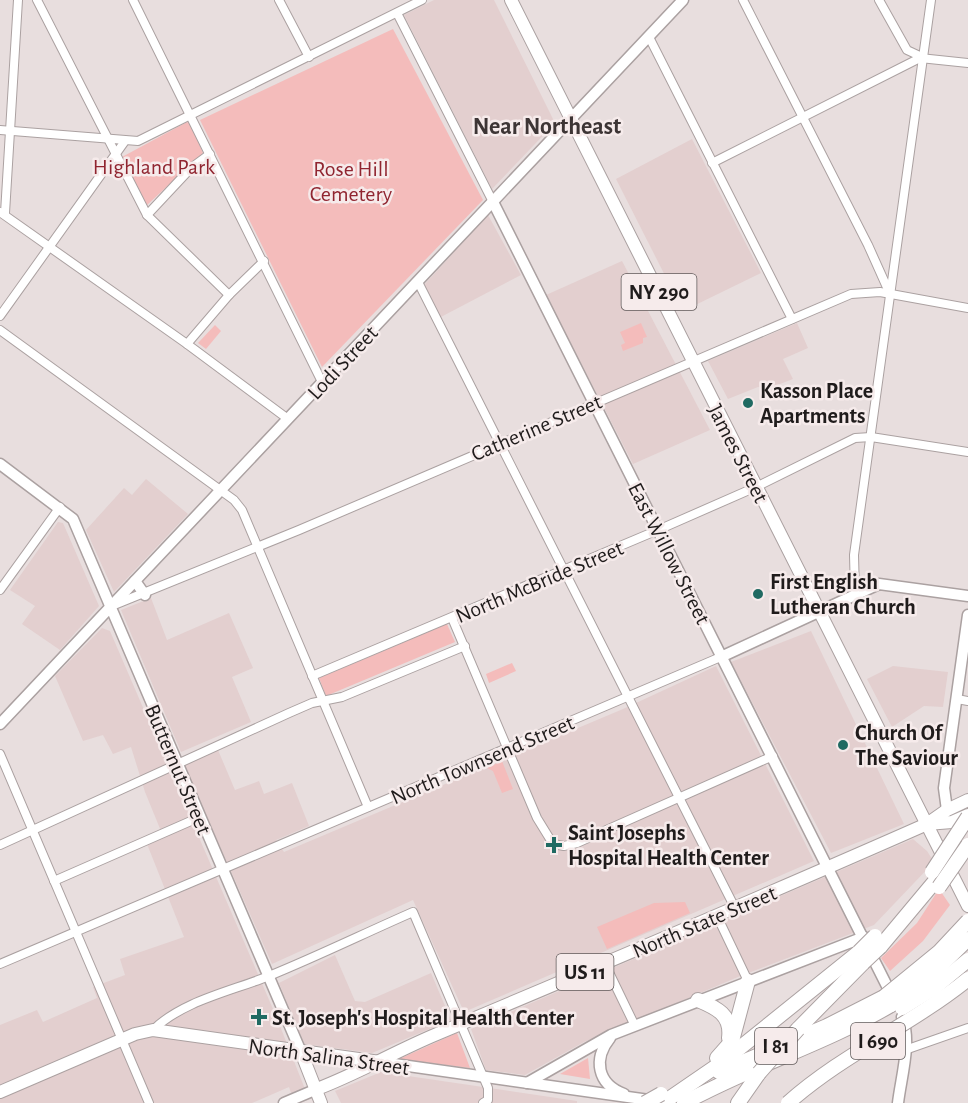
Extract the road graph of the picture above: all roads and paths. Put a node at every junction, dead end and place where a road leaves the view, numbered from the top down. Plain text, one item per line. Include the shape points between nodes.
1 (18, 0) edge
2 (37, 0) edge
3 (133, 0) edge
4 (279, 0) edge
5 (422, 0) edge
6 (511, 0) edge
7 (683, 0) edge
8 (744, 0) edge
9 (879, 0) edge
10 (931, 0) edge
11 (397, 13) junction
12 (649, 37) junction
13 (309, 57) junction
14 (922, 57) junction
15 (968, 63) edge
16 (191, 116) junction
17 (803, 117) junction
18 (571, 119) junction
19 (0, 130) edge
20 (11, 130) junction
21 (109, 140) junction
22 (125, 141) junction
23 (116, 154) junction
24 (210, 154) junction
25 (712, 163) junction
26 (493, 202) junction
27 (3, 212) edge
28 (147, 215) junction
29 (50, 247) junction
30 (264, 261) junction
31 (418, 282) junction
32 (229, 295) junction
33 (890, 295) junction
34 (968, 308) edge
35 (0, 316) edge
36 (792, 319) junction
37 (0, 330) edge
38 (187, 344) junction
39 (693, 361) junction
40 (322, 382) junction
41 (594, 402) junction
42 (288, 419) junction
43 (871, 437) junction
44 (500, 442) junction
45 (968, 452) edge
46 (0, 464) edge
47 (756, 487) junction
48 (221, 491) junction
49 (60, 507) junction
50 (658, 530) junction
51 (258, 548) junction
52 (565, 570) junction
53 (135, 581) junction
54 (0, 590) edge
55 (855, 593) junction
56 (145, 595) junction
57 (968, 596) edge
58 (111, 606) junction
59 (820, 611) junction
60 (968, 615) edge
61 (453, 618) junction
62 (465, 646) junction
63 (723, 656) junction
64 (312, 676) junction
65 (628, 697) junction
66 (963, 700) edge
67 (323, 701) junction
68 (0, 724) edge
69 (508, 748) junction
70 (0, 754) edge
71 (773, 756) junction
72 (178, 764) junction
73 (680, 798) junction
74 (968, 800) edge
75 (368, 807) junction
76 (947, 810) junction
77 (968, 816) edge
78 (200, 818) junction
79 (927, 824) junction
80 (32, 831) junction
81 (968, 831) edge
82 (0, 845) edge
83 (968, 845) edge
84 (829, 867) junction
85 (223, 869) junction
86 (936, 879) junction
87 (54, 881) junction
88 (968, 906) edge
89 (735, 908) junction
90 (717, 916) junction
91 (968, 921) edge
92 (76, 932) junction
93 (968, 939) edge
94 (873, 940) junction
95 (861, 957) junction
96 (968, 960) edge
97 (0, 964) edge
98 (605, 964) junction
99 (269, 976) junction
100 (968, 979) edge
101 (748, 981) junction
102 (698, 1000) junction
103 (889, 1005) junction
104 (460, 1024) junction
105 (635, 1026) junction
106 (968, 1028) edge
107 (153, 1030) junction
108 (611, 1035) junction
109 (123, 1040) junction
110 (727, 1047) junction
111 (905, 1050) junction
112 (301, 1052) junction
113 (380, 1062) junction
114 (483, 1077) junction
115 (527, 1083) junction
116 (317, 1089) junction
117 (0, 1092) edge
118 (741, 1098) edge
119 (665, 1100) edge
120 (643, 1101) edge
121 (486, 1102) edge
122 (686, 1102) edge
123 (149, 1103) edge
124 (284, 1103) edge
125 (321, 1103) edge
126 (788, 1103) edge
127 (898, 1103) edge

1 - 20 street
2 - 21 street
3 - 16 street
4 - 13 street
5 - 11 street
6 - 18 main road, James Street / NY 290
7 - 12 street, Lodi Street
8 - 17 street
9 - 14 street via 907,50
10 - 14 street
11 - 13 street
11 - 26 street, East Willow Street
12 - 18 street, Lodi Street
12 - 25 street
13 - 16 street
14 - 15 street
14 - 17 street
14 - 33 street
16 - 22 street via 144,139
16 - 24 street
17 - 25 street
17 - 33 street
18 - 26 street, Lodi Street
18 - 39 main road, James Street / NY 290
19 - 20 street
20 - 21 street
20 - 27 street
21 - 22 street
21 - 23 street
22 - 23 street
23 - 28 street
23 - 29 street
24 - 28 street via 191,168
24 - 30 street
25 - 36 street
26 - 31 street, Lodi Street
26 - 41 street, East Willow Street
27 - 29 street
28 - 32 street
29 - 35 street
29 - 38 street
30 - 32 street
30 - 40 street
31 - 40 street, Lodi Street
31 - 44 street
32 - 38 street
33 - 34 street, Catherine Street
33 - 36 street, Catherine Street via 859,292
33 - 43 street
36 - 39 street, Catherine Street
37 - 48 street
38 - 42 street
39 - 41 street, Catherine Street
39 - 47 main road, James Street / NY 290
40 - 42 street, Lodi Street
41 - 44 street, Catherine Street
41 - 50 street, East Willow Street
42 - 48 street, Lodi Street
43 - 45 street, North McBride Street
43 - 47 street, North McBride Street via 848,441
43 - 55 street via 854,555
44 - 51 street, Catherine Street
44 - 52 street
46 - 49 street, Butternut Street
47 - 50 street, North McBride Street
47 - 59 main road, James Street / NY 290
48 - 51 street via 242,510
48 - 53 street, Lodi Street
49 - 54 street
49 - 58 street, Butternut Street via 73,519
50 - 52 street, North McBride Street
50 - 63 street, East Willow Street
51 - 56 street, Catherine Street
51 - 64 street
52 - 61 street, North McBride Street
52 - 65 street
53 - 56 street
53 - 58 street, Lodi Street
55 - 57 street, North Townsend Street via 879,584
55 - 59 street, North Townsend Street
56 - 58 street, Catherine Street
58 - 68 street, Lodi Street
58 - 72 street, Butternut Street
59 - 63 street, North Townsend Street
59 - 79 main road, James Street / NY 290
60 - 66 street
61 - 62 street
61 - 64 street, North McBride Street
62 - 67 street, North McBride Street via 342,697
62 - 69 street
63 - 65 street, North Townsend Street
63 - 71 street, East Willow Street
64 - 67 street
65 - 69 street, North Townsend Street
65 - 73 street
66 - 76 street via 944,788
67 - 72 street, North McBride Street
67 - 75 street
69 - 73 street via 549,841 560,846 576,843
69 - 75 street, North Townsend Street
70 - 80 street
71 - 73 street
71 - 84 street, East Willow Street
72 - 78 street, Butternut Street
72 - 80 street, North McBride Street
73 - 89 street
74 - 76 main road, North State Street / US 11
75 - 85 street, North Townsend Street
76 - 79 main road, North State Street / US 11
77 - 79 main road, North State Street / US 11
77 - 86 highway, bridge
78 - 85 street, Butternut Street
78 - 87 street
79 - 84 main road, North State Street / US 11
79 - 88 main road, James Street
80 - 82 street, North McBride Street
80 - 87 street
81 - 86 highway
83 - 86 highway, bridge
84 - 89 main road, North State Street / US 11
84 - 94 street, East Willow Street
85 - 92 street, North Townsend Street
85 - 99 street, Butternut Street
86 - 94 highway via 923,908
87 - 92 street
89 - 90 main road, North State Street / US 11
90 - 98 main road, North State Street / US 11
90 - 101 street
91 - 103 highway, I 81, bridge
92 - 97 street, North Townsend Street
92 - 109 street
93 - 103 highway, I 81, bridge via 928,978
94 - 95 highway, bridge
94 - 101 street
94 - 111 street, East Willow Street via 904,1022
95 - 118 highway, I 690, bridge
95 - 119 highway via 722,1063
96 - 103 highway, bridge via 934,988
98 - 104 main road, North State Street / US 11
98 - 105 street
99 - 104 street via 413,912
99 - 107 street via 199,1003
99 - 112 street, Butternut Street
100 - 126 highway, I 690, bridge via 940,1002 826,1073
101 - 102 street
101 - 110 highway
102 - 105 street
102 - 110 highway via 726,1016 730,1030
103 - 119 highway, I 81 via 731,1066
103 - 122 highway, I 81 via 859,1024 729,1078
104 - 113 main road, North State Street / US 11
104 - 114 street
105 - 108 street
106 - 111 street
107 - 109 main road, North Salina Street
107 - 112 main road, North Salina Street
108 - 115 street
108 - 120 street via 599,1058 601,1077 612,1088
109 - 117 main road, North Salina Street
109 - 123 street
110 - 119 highway
111 - 127 street, East Willow Street
112 - 113 main road, North Salina Street
112 - 116 main road, Butternut Street
113 - 114 street, North Salina Street
113 - 116 main road, North State Street
114 - 115 street, North Salina Street
114 - 121 street
115 - 120 street, North Salina Street
116 - 124 street, North State Street
116 - 125 main road, Butternut Street
119 - 120 highway, bridge

